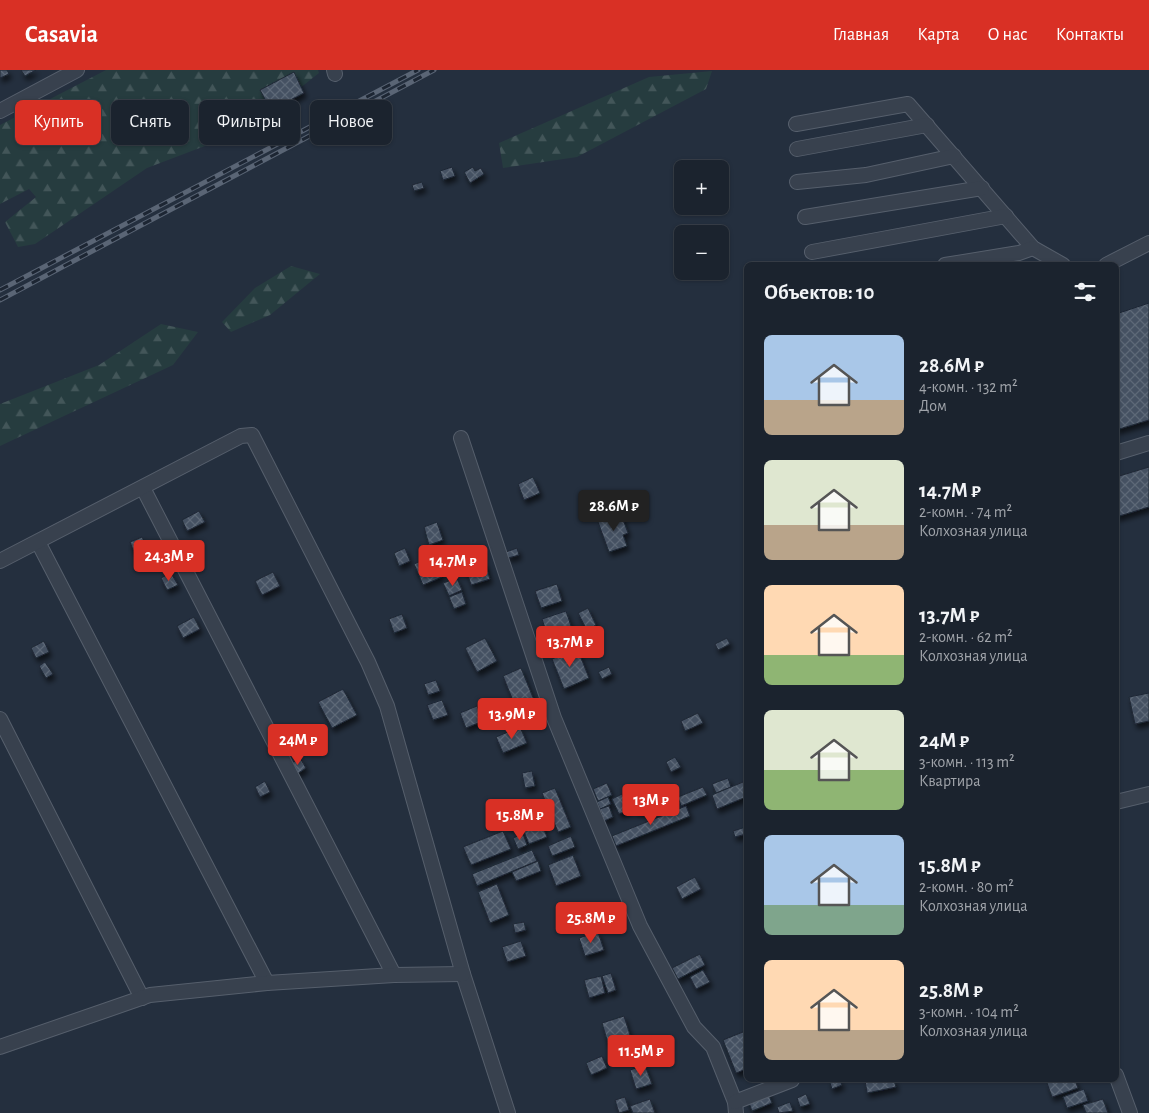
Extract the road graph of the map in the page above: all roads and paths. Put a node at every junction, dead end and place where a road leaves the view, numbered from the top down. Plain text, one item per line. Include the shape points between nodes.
1 (78, 70) edge
2 (0, 111) edge
3 (796, 124) dead end
4 (927, 125) junction
5 (797, 149) dead end
6 (954, 156) junction
7 (797, 182) dead end
8 (982, 188) junction
9 (1006, 216) junction
10 (805, 217) dead end
11 (1149, 243) edge
12 (1033, 248) junction
13 (812, 252) dead end
14 (964, 262) edge
15 (1058, 262) edge
16 (1112, 262) edge
17 (461, 438) dead end
18 (1149, 443) edge
19 (1119, 452) edge
20 (143, 488) junction
21 (38, 542) junction
22 (0, 561) edge
23 (0, 719) edge
24 (1149, 794) edge
25 (1119, 801) edge
26 (463, 974) junction
27 (394, 975) junction
28 (267, 983) junction
29 (142, 998) junction
30 (0, 1047) edge
31 (788, 1082) edge
32 (1119, 1082) edge
33 (736, 1107) edge
34 (508, 1113) edge
35 (1130, 1113) edge

1 - 2 street
3 - 4 street via 908,104
4 - 5 street
4 - 6 street
6 - 7 street via 866,175
6 - 8 street
8 - 9 street
8 - 10 street
9 - 12 street
9 - 13 street
11 - 16 street
12 - 14 street
12 - 15 street
17 - 33 street via 554,718 602,837 640,926 694,1027 713,1047
18 - 19 street
20 - 21 street
20 - 26 street via 241,436 252,435 257,441 387,706
20 - 27 street
21 - 22 street
21 - 28 street
23 - 29 street
24 - 25 street
26 - 27 street
26 - 34 street
27 - 28 street
28 - 29 street
29 - 30 street
31 - 33 street
32 - 35 street

